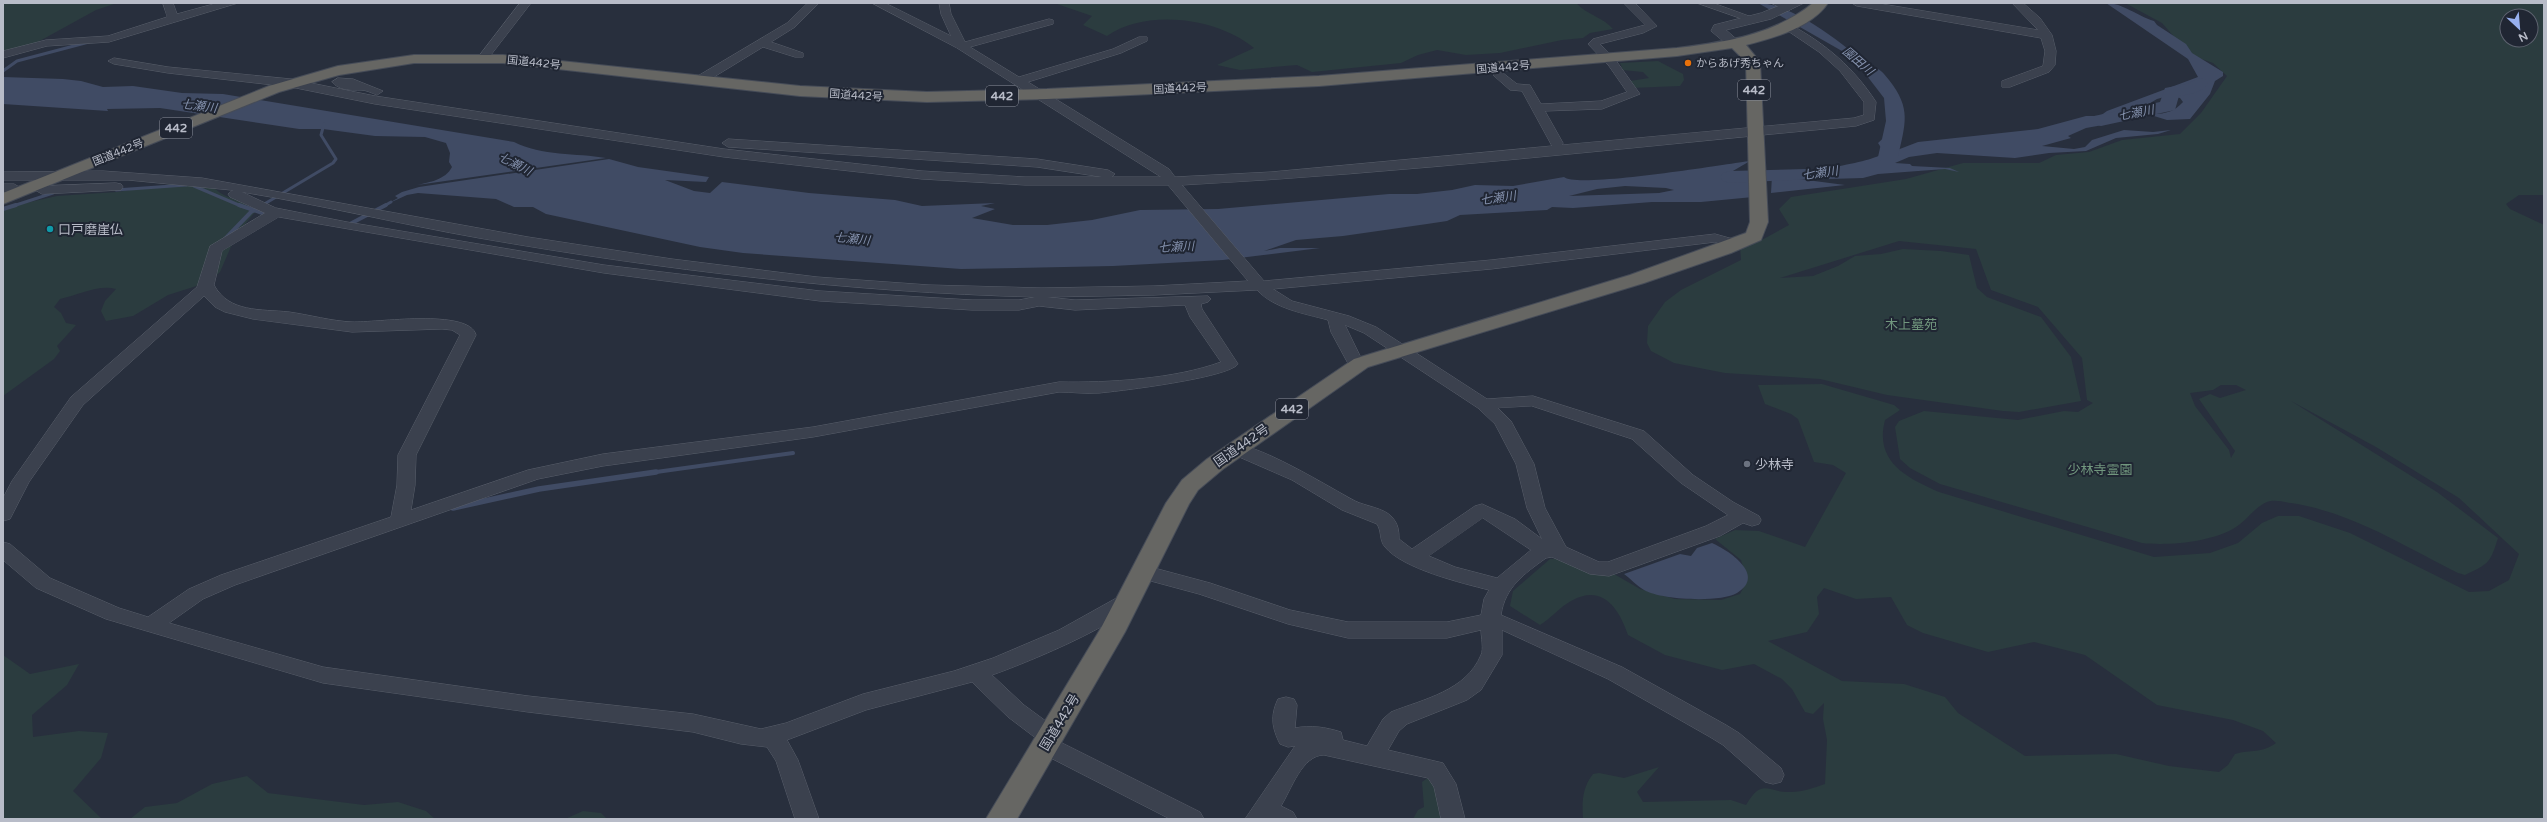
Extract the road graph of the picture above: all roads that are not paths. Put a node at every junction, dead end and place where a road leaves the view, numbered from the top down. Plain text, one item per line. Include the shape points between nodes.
1 (168, 3) edge
2 (233, 3) edge
3 (526, 3) edge
4 (814, 3) edge
5 (877, 3) edge
6 (944, 3) edge
7 (1629, 3) edge
8 (1702, 3) edge
9 (1822, 3) edge
10 (1857, 3) edge
11 (2017, 3) edge
12 (1787, 5) edge
13 (172, 17) junction
14 (184, 17) junction
15 (138, 19) dead end
16 (1752, 19) junction
17 (1049, 22) dead end
18 (1788, 26) junction
19 (2046, 34) junction
20 (1143, 39) dead end
21 (763, 43) junction
22 (1734, 43) junction
23 (961, 46) junction
24 (3, 55) edge
25 (800, 55) dead end
26 (483, 58) junction
27 (1609, 59) junction
28 (114, 61) dead end
29 (1499, 75) dead end
30 (700, 80) junction
31 (1019, 81) junction
32 (291, 83) junction
33 (2006, 84) dead end
34 (1041, 94) junction
35 (375, 100) junction
36 (1538, 108) junction
37 (1755, 139) junction
38 (1557, 143) junction
39 (62, 175) junction
40 (3, 176) edge
41 (175, 181) junction
42 (1137, 181) junction
43 (1175, 183) junction
44 (215, 184) junction
45 (42, 190) dead end
46 (7, 192) edge
47 (276, 212) junction
48 (1735, 244) junction
49 (206, 284) junction
50 (1259, 284) junction
51 (1192, 300) junction
52 (928, 303) junction
53 (920, 317) dead end
54 (1335, 318) junction
55 (1400, 350) junction
56 (1357, 366) junction
57 (1484, 404) junction
58 (1236, 449) junction
59 (3, 515) edge
60 (400, 520) junction
61 (3, 549) edge
62 (1552, 550) junction
63 (1414, 557) junction
64 (1143, 572) junction
65 (1502, 586) junction
66 (1132, 596) junction
67 (1492, 621) junction
68 (151, 625) junction
69 (975, 672) junction
70 (1286, 705) dead end
71 (763, 737) junction
72 (1048, 740) junction
73 (1346, 750) junction
74 (1373, 755) junction
75 (1772, 775) dead end
76 (1269, 816) edge
77 (807, 819) edge
78 (1001, 819) edge
79 (1192, 819) edge
80 (1454, 819) edge

1 - 13 street
2 - 14 street
3 - 26 street
4 - 21 street via 797,20
5 - 23 street
6 - 23 street via 946,14
7 - 27 street via 1652,25 1639,31 1595,42 1594,44
8 - 16 street
9 - 18 highway, 国道442号 / 442
10 - 19 street
11 - 19 street
12 - 16 street
13 - 14 street
13 - 15 street
14 - 24 street via 109,39 46,43
16 - 22 street via 1718,29 1721,36
17 - 23 street
18 - 22 highway, 国道442号 / 442
18 - 37 street via 1816,43 1841,67 1868,97 1872,106 1871,114 1865,120 1856,122
19 - 33 street via 2051,55 2048,69
20 - 31 street via 1117,51
21 - 25 street
21 - 30 street
22 - 27 highway, 国道442号 / 442 via 1689,51
22 - 37 highway, 国道442号 / 442 via 1748,53 1752,60
23 - 31 street
26 - 30 highway, 国道442号 / 442
26 - 32 highway, 国道442号 / 442 via 401,61 338,71
27 - 34 highway, 国道442号 / 442 via 1318,81
27 - 36 street via 1634,92 1632,96 1602,105
28 - 32 street via 168,70
29 - 36 street via 1512,86 1526,88
30 - 34 highway, 国道442号 / 442 via 877,96
31 - 34 street
32 - 35 street
32 - 39 highway, 国道442号 / 442
34 - 43 street via 1156,167
35 - 42 street via 657,144 864,170 999,180
35 - 42 street via 371,95 338,82 349,82 413,100 681,140 1049,164
36 - 38 street
37 - 38 street via 1690,130
37 - 43 street
37 - 48 highway, 国道442号 / 442 via 1759,222 1754,236
38 - 43 street via 1259,168
39 - 40 street
39 - 41 street via 111,175
39 - 46 highway, 国道442号 / 442
41 - 44 street
41 - 45 street via 150,186
42 - 43 street
43 - 50 street
44 - 47 street
44 - 50 street via 516,240 823,281 928,290 1020,292
47 - 49 street via 214,249
47 - 52 street via 679,280 820,296
48 - 50 street via 1724,238 1715,238 1472,268
48 - 55 highway, 国道442号 / 442 via 1618,285
49 - 59 street via 78,401 21,481
49 - 60 street via 221,305 246,313 293,317 350,327 455,324 467,331 464,342 407,455 406,485
50 - 51 street
50 - 54 street via 1287,304
51 - 52 street via 1080,305 1051,301 1015,305
51 - 60 street via 1198,317 1223,350 1230,364 1214,370 1154,381 1098,388 1059,387 813,432 603,460 526,476
52 - 53 street
54 - 55 street via 1370,330
54 - 56 street via 1338,332
55 - 56 highway, 国道442号 / 442
55 - 57 street
56 - 58 highway, 国道442号 / 442
57 - 62 street via 1502,421 1525,464 1536,508
57 - 62 street via 1533,401 1629,431 1638,435 1687,479 1747,518 1609,569 1591,566
58 - 63 street via 1298,476 1349,506 1384,520 1388,524 1393,546
58 - 64 highway, 国道442号 / 442 via 1187,489
60 - 68 street via 216,585 187,600
61 - 68 street via 31,575 48,586 113,614
62 - 63 street via 1482,510
62 - 65 street via 1515,571
63 - 65 street via 1466,578
64 - 66 highway, 国道442号 / 442
64 - 67 street via 1203,588 1288,616 1348,630 1447,630
65 - 67 street via 1492,607
66 - 69 street via 1048,645
66 - 72 highway, 国道442号 / 442
67 - 74 street via 1492,655 1473,684 1459,694 1399,718 1391,725
67 - 75 street via 1503,622 1524,630 1634,683 1731,739
68 - 71 street via 340,678 692,724
69 - 71 street via 861,702 784,733
69 - 72 street
70 - 73 street via 1282,718 1288,738 1309,734 1336,738
71 - 77 street via 777,742 787,760
72 - 78 highway, 国道442号 / 442
72 - 79 street
73 - 74 street
73 - 76 street via 1318,745 1302,752
74 - 80 street via 1435,770 1445,784

